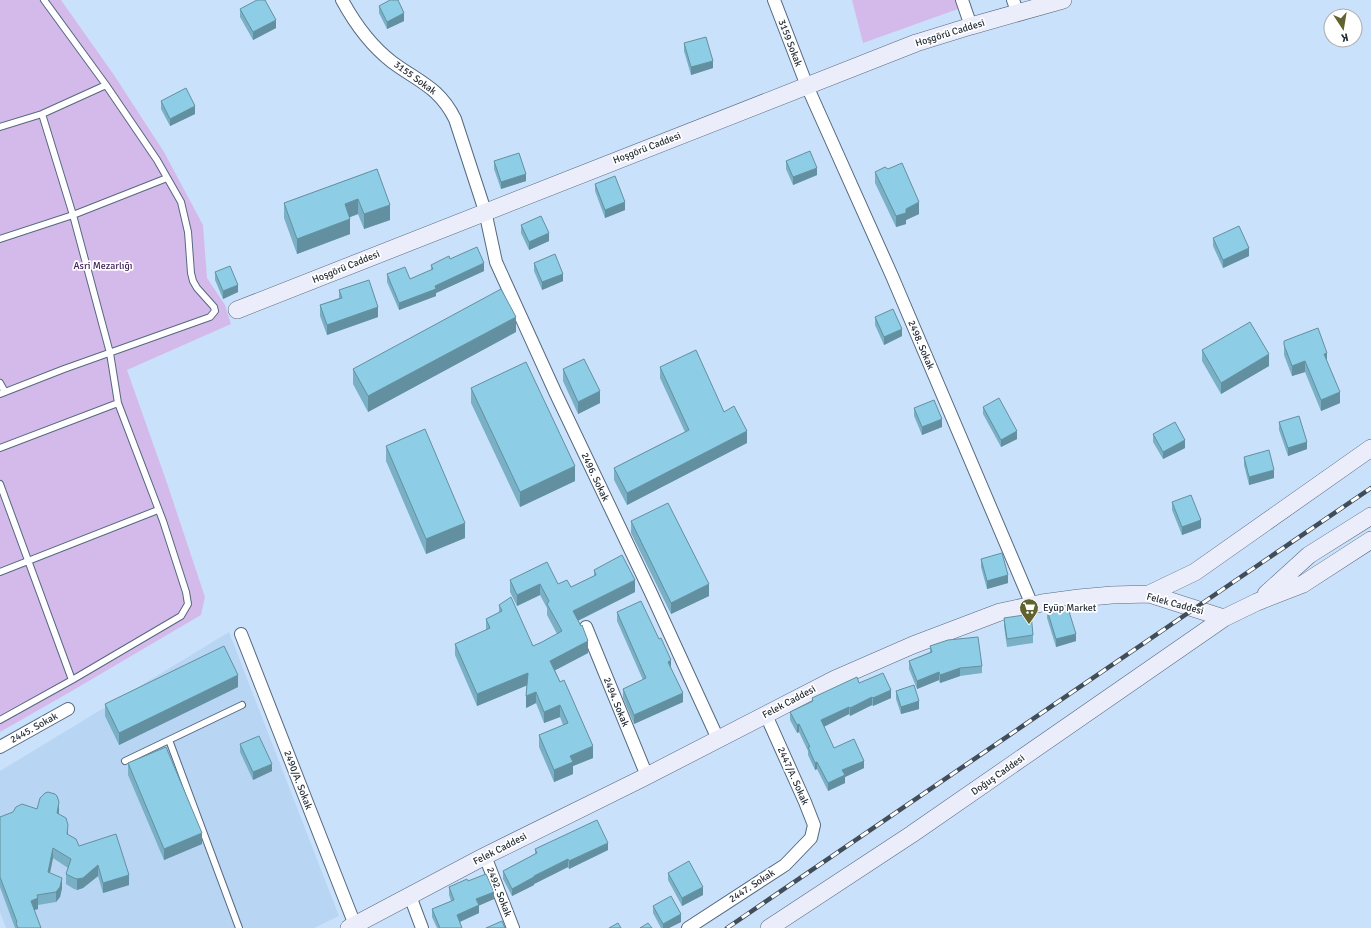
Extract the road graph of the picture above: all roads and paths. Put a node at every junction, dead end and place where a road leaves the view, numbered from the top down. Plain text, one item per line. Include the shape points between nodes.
1 (44, 0) edge
2 (342, 0) edge
3 (774, 0) edge
4 (962, 0) edge
5 (1062, 0) edge
6 (1015, 7) edge
7 (970, 26) junction
8 (106, 85) junction
9 (807, 86) junction
10 (42, 114) junction
11 (0, 127) edge
12 (167, 178) junction
13 (485, 211) junction
14 (73, 215) junction
15 (0, 239) edge
16 (236, 310) dead end
17 (110, 354) junction
18 (0, 383) edge
19 (2, 393) edge
20 (118, 403) junction
21 (0, 448) edge
22 (1371, 448) edge
23 (0, 484) edge
24 (158, 510) junction
25 (1371, 516) edge
26 (1371, 540) edge
27 (28, 562) junction
28 (0, 572) edge
29 (1149, 594) junction
30 (1257, 602) junction
31 (1032, 605) junction
32 (1224, 618) junction
33 (586, 627) dead end
34 (242, 634) dead end
35 (72, 680) junction
36 (242, 705) dead end
37 (68, 709) dead end
38 (766, 715) junction
39 (0, 720) edge
40 (718, 739) junction
41 (169, 740) junction
42 (0, 747) edge
43 (124, 761) dead end
44 (647, 776) junction
45 (811, 838) joint
46 (485, 856) junction
47 (410, 896) junction
48 (352, 926) edge
49 (239, 928) edge
50 (422, 928) edge
51 (513, 928) edge
52 (688, 928) edge
53 (769, 928) edge

1 - 8 lane
2 - 13 street, 3155 Sokak via 370,41 392,62 434,90 450,108 459,128
3 - 9 street, 3159 Sokak
4 - 7 street
5 - 6 street, Hoşgörü Caddesi
6 - 7 street, Hoşgörü Caddesi
7 - 9 street, Hoşgörü Caddesi via 916,43
8 - 10 lane
8 - 12 lane via 158,160
9 - 13 street, Hoşgörü Caddesi
9 - 31 street, 2498. Sokak via 895,283
10 - 11 lane
10 - 14 lane
12 - 14 lane
12 - 17 lane via 182,202 193,281 214,307 215,312 210,318
13 - 16 street, Hoşgörü Caddesi
13 - 40 street, 2496. Sokak via 496,262
14 - 15 lane
14 - 17 lane
17 - 19 lane
17 - 20 lane
18 - 19 lane
20 - 21 lane
20 - 24 lane
22 - 29 street via 1195,572
23 - 27 lane
24 - 27 lane
24 - 35 lane via 188,604 181,616
25 - 30 street via 1309,555
26 - 30 street via 1303,584
27 - 28 lane
27 - 35 lane
29 - 31 street, Felek Caddesi via 1112,594
29 - 32 street, Felek Caddesi
30 - 32 street
31 - 38 street, Felek Caddesi via 1000,612 913,645 835,679
32 - 53 street, Doğuş Caddesi via 912,834
33 - 44 street, 2494. Sokak
34 - 48 street, 2490/A. Sokak
35 - 39 lane
36 - 41 lane
37 - 42 street, 2445. Sokak
38 - 40 street, Felek Caddesi
38 - 45 street, 2447/A. Sokak via 806,802 814,825
40 - 44 street, Felek Caddesi
41 - 43 lane
41 - 49 lane
44 - 46 street, Felek Caddesi
45 - 52 street, 2447. Sokak via 785,865
46 - 47 street, Felek Caddesi
46 - 51 street, 2492. Sokak
47 - 48 street, Felek Caddesi
47 - 50 street

